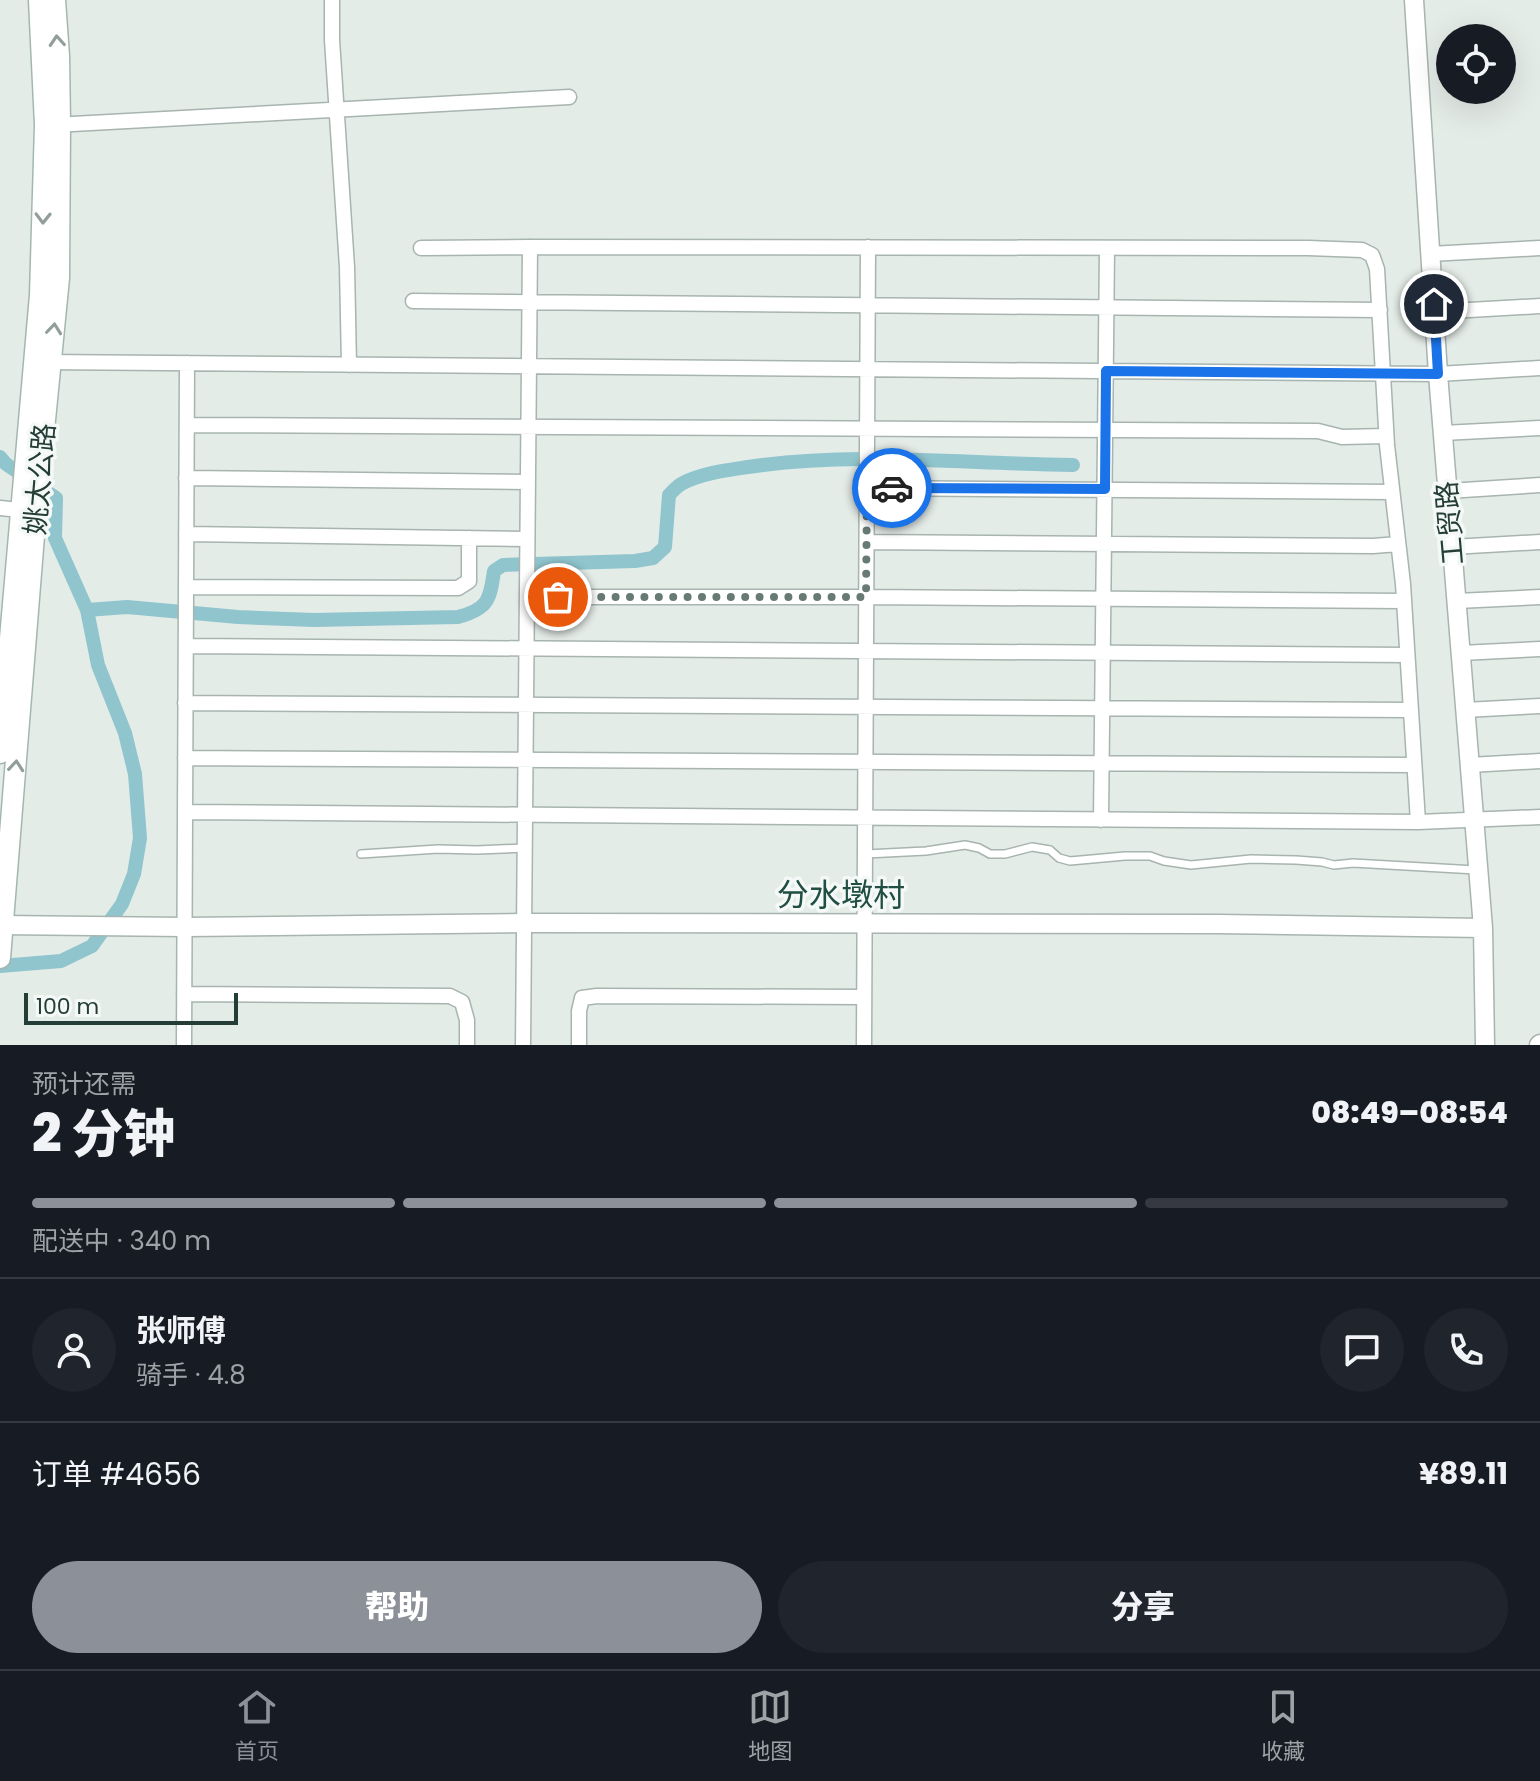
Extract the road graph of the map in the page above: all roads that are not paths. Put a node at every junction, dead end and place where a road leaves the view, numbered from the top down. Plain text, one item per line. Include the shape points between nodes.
1 (39, 0) edge
2 (55, 0) edge
3 (332, 0) edge
4 (1414, 0) edge
5 (569, 97) dead end
6 (337, 110) junction
7 (52, 125) junction
8 (530, 247) junction
9 (868, 247) junction
10 (421, 248) dead end
11 (1540, 248) edge
12 (1107, 249) junction
13 (1430, 254) junction
14 (413, 301) dead end
15 (530, 302) junction
16 (868, 304) junction
17 (1540, 306) edge
18 (1106, 307) junction
19 (1380, 310) junction
20 (1434, 312) junction
21 (42, 362) junction
22 (187, 363) junction
23 (349, 365) junction
24 (529, 366) junction
25 (1540, 368) edge
26 (868, 369) junction
27 (1106, 371) junction
28 (1383, 373) junction
29 (1438, 374) junction
30 (187, 425) junction
31 (529, 427) junction
32 (1540, 428) edge
33 (1105, 430) junction
34 (1443, 433) junction
35 (867, 436) junction
36 (1386, 436) junction
37 (186, 478) junction
38 (528, 482) junction
39 (867, 483) junction
40 (1540, 485) edge
41 (1105, 489) junction
42 (1448, 491) junction
43 (1392, 492) junction
44 (19, 510) edge
45 (186, 534) junction
46 (469, 538) junction
47 (867, 542) junction
48 (1540, 542) edge
49 (527, 543) junction
50 (1104, 544) junction
51 (1398, 544) junction
52 (1452, 547) junction
53 (186, 594) junction
54 (527, 597) junction
55 (866, 597) junction
56 (1540, 597) edge
57 (1104, 599) junction
58 (1404, 601) junction
59 (1457, 601) junction
60 (186, 646) junction
61 (1540, 649) edge
62 (526, 650) junction
63 (866, 652) junction
64 (1103, 653) junction
65 (1461, 653) junction
66 (1407, 655) junction
67 (185, 703) junction
68 (526, 705) junction
69 (1540, 706) edge
70 (866, 707) junction
71 (1103, 708) junction
72 (1411, 710) junction
73 (1465, 710) junction
74 (5, 738) edge
75 (185, 758) junction
76 (525, 760) junction
77 (866, 761) junction
78 (1540, 761) edge
79 (1102, 762) junction
80 (1414, 765) junction
81 (1470, 765) junction
82 (185, 812) junction
83 (525, 815) junction
84 (1540, 817) edge
85 (865, 818) junction
86 (1101, 820) junction
87 (1474, 821) junction
88 (1418, 822) junction
89 (525, 848) junction
90 (361, 854) dead end
91 (865, 854) junction
92 (1478, 870) junction
93 (524, 923) junction
94 (865, 923) junction
95 (2, 925) edge
96 (185, 927) junction
97 (1483, 928) junction
98 (0, 957) edge
99 (184, 994) junction
100 (864, 997) junction
101 (184, 1045) edge
102 (467, 1045) edge
103 (523, 1045) edge
104 (579, 1045) edge
105 (864, 1045) edge
106 (1485, 1045) edge

1 - 7 main road, 姚太公路
7 -> 2 main road, 姚太公路 via 59,56
3 - 6 street
4 - 13 street, 工贸路
5 - 6 street
6 - 7 street
6 - 23 street
7 - 21 main road, 姚太公路 via 42,255
8 - 9 street
8 - 10 street
8 - 15 street
9 - 12 street
9 - 16 street
11 - 13 street
12 - 18 street
12 - 19 street via 1362,250 1372,255 1377,269
13 - 20 street, 工贸路
14 - 15 street
15 - 16 street
15 - 24 street
16 - 18 street
16 - 26 street
17 - 20 street
18 - 19 street
18 - 27 street
19 - 28 street
20 - 29 street, 工贸路
21 - 22 street
21 - 44 main road, 姚太公路
21 - 44 main road, 姚太公路 via 41,462
22 - 23 street
22 - 30 street
23 - 24 street
24 - 26 street
24 - 31 street
25 - 29 street
26 - 27 street
26 - 35 street
27 - 28 street
27 - 33 street
28 - 29 street
28 - 36 street
29 - 34 street, 工贸路
30 - 31 street
30 - 37 street
31 - 35 street
31 - 38 street
32 - 34 street
33 - 35 street
33 - 36 street
33 - 41 street
34 - 42 street, 工贸路
35 - 39 street
36 - 43 street
37 - 38 street
37 - 45 street
38 - 49 street
39 - 41 street
39 - 47 street
40 - 42 street
41 - 43 street
41 - 50 street
42 - 52 street, 工贸路
43 - 51 street
44 - 74 main road, 姚太公路
45 - 46 street
45 - 53 street
46 - 49 street
46 - 53 street via 469,581 458,588
47 - 50 street
47 - 55 street
48 - 52 street
49 - 54 street
50 - 51 street
50 - 57 street
51 - 58 street
52 - 59 street, 工贸路
53 - 60 street
54 - 55 street
54 - 62 street
55 - 57 street
55 - 63 street
56 - 59 street
57 - 58 street
57 - 64 street
58 - 66 street
59 - 65 street, 工贸路
60 - 62 street
60 - 67 street
61 - 65 street
62 - 63 street
62 - 68 street
63 - 64 street
63 - 70 street
64 - 66 street
64 - 71 street
65 - 73 street, 工贸路
66 - 72 street
67 - 68 street
67 - 75 street
68 - 70 street
68 - 76 street
69 - 73 street
70 - 71 street
70 - 77 street
71 - 72 street
71 - 79 street
72 - 80 street
73 - 81 street, 工贸路
95 -> 74 main road, 姚太公路
75 - 76 street
75 - 82 street
76 - 77 street
76 - 83 street
77 - 79 street
77 - 85 street
78 - 81 street
79 - 80 street
79 - 86 street
80 - 88 street
81 - 87 street, 工贸路
82 - 83 street
82 - 96 street
83 - 85 street
83 - 89 street
84 - 87 street
85 - 86 street
85 - 91 street
86 - 88 street
87 - 88 street
87 - 92 street, 工贸路
89 - 90 lane
89 - 93 street
91 - 92 lane via 965,845 990,854 1032,847 1070,861 1150,856 1191,865 1281,859
91 - 94 street
92 - 97 street, 工贸路
93 - 94 street
93 - 96 street
93 - 103 street
94 - 97 street
94 - 100 street
95 - 96 street
95 - 98 main road, 姚太公路
96 - 99 street
97 - 106 street, 工贸路
99 - 101 street
99 - 102 street via 450,996 462,1002
100 - 104 street via 582,998
100 - 105 street

